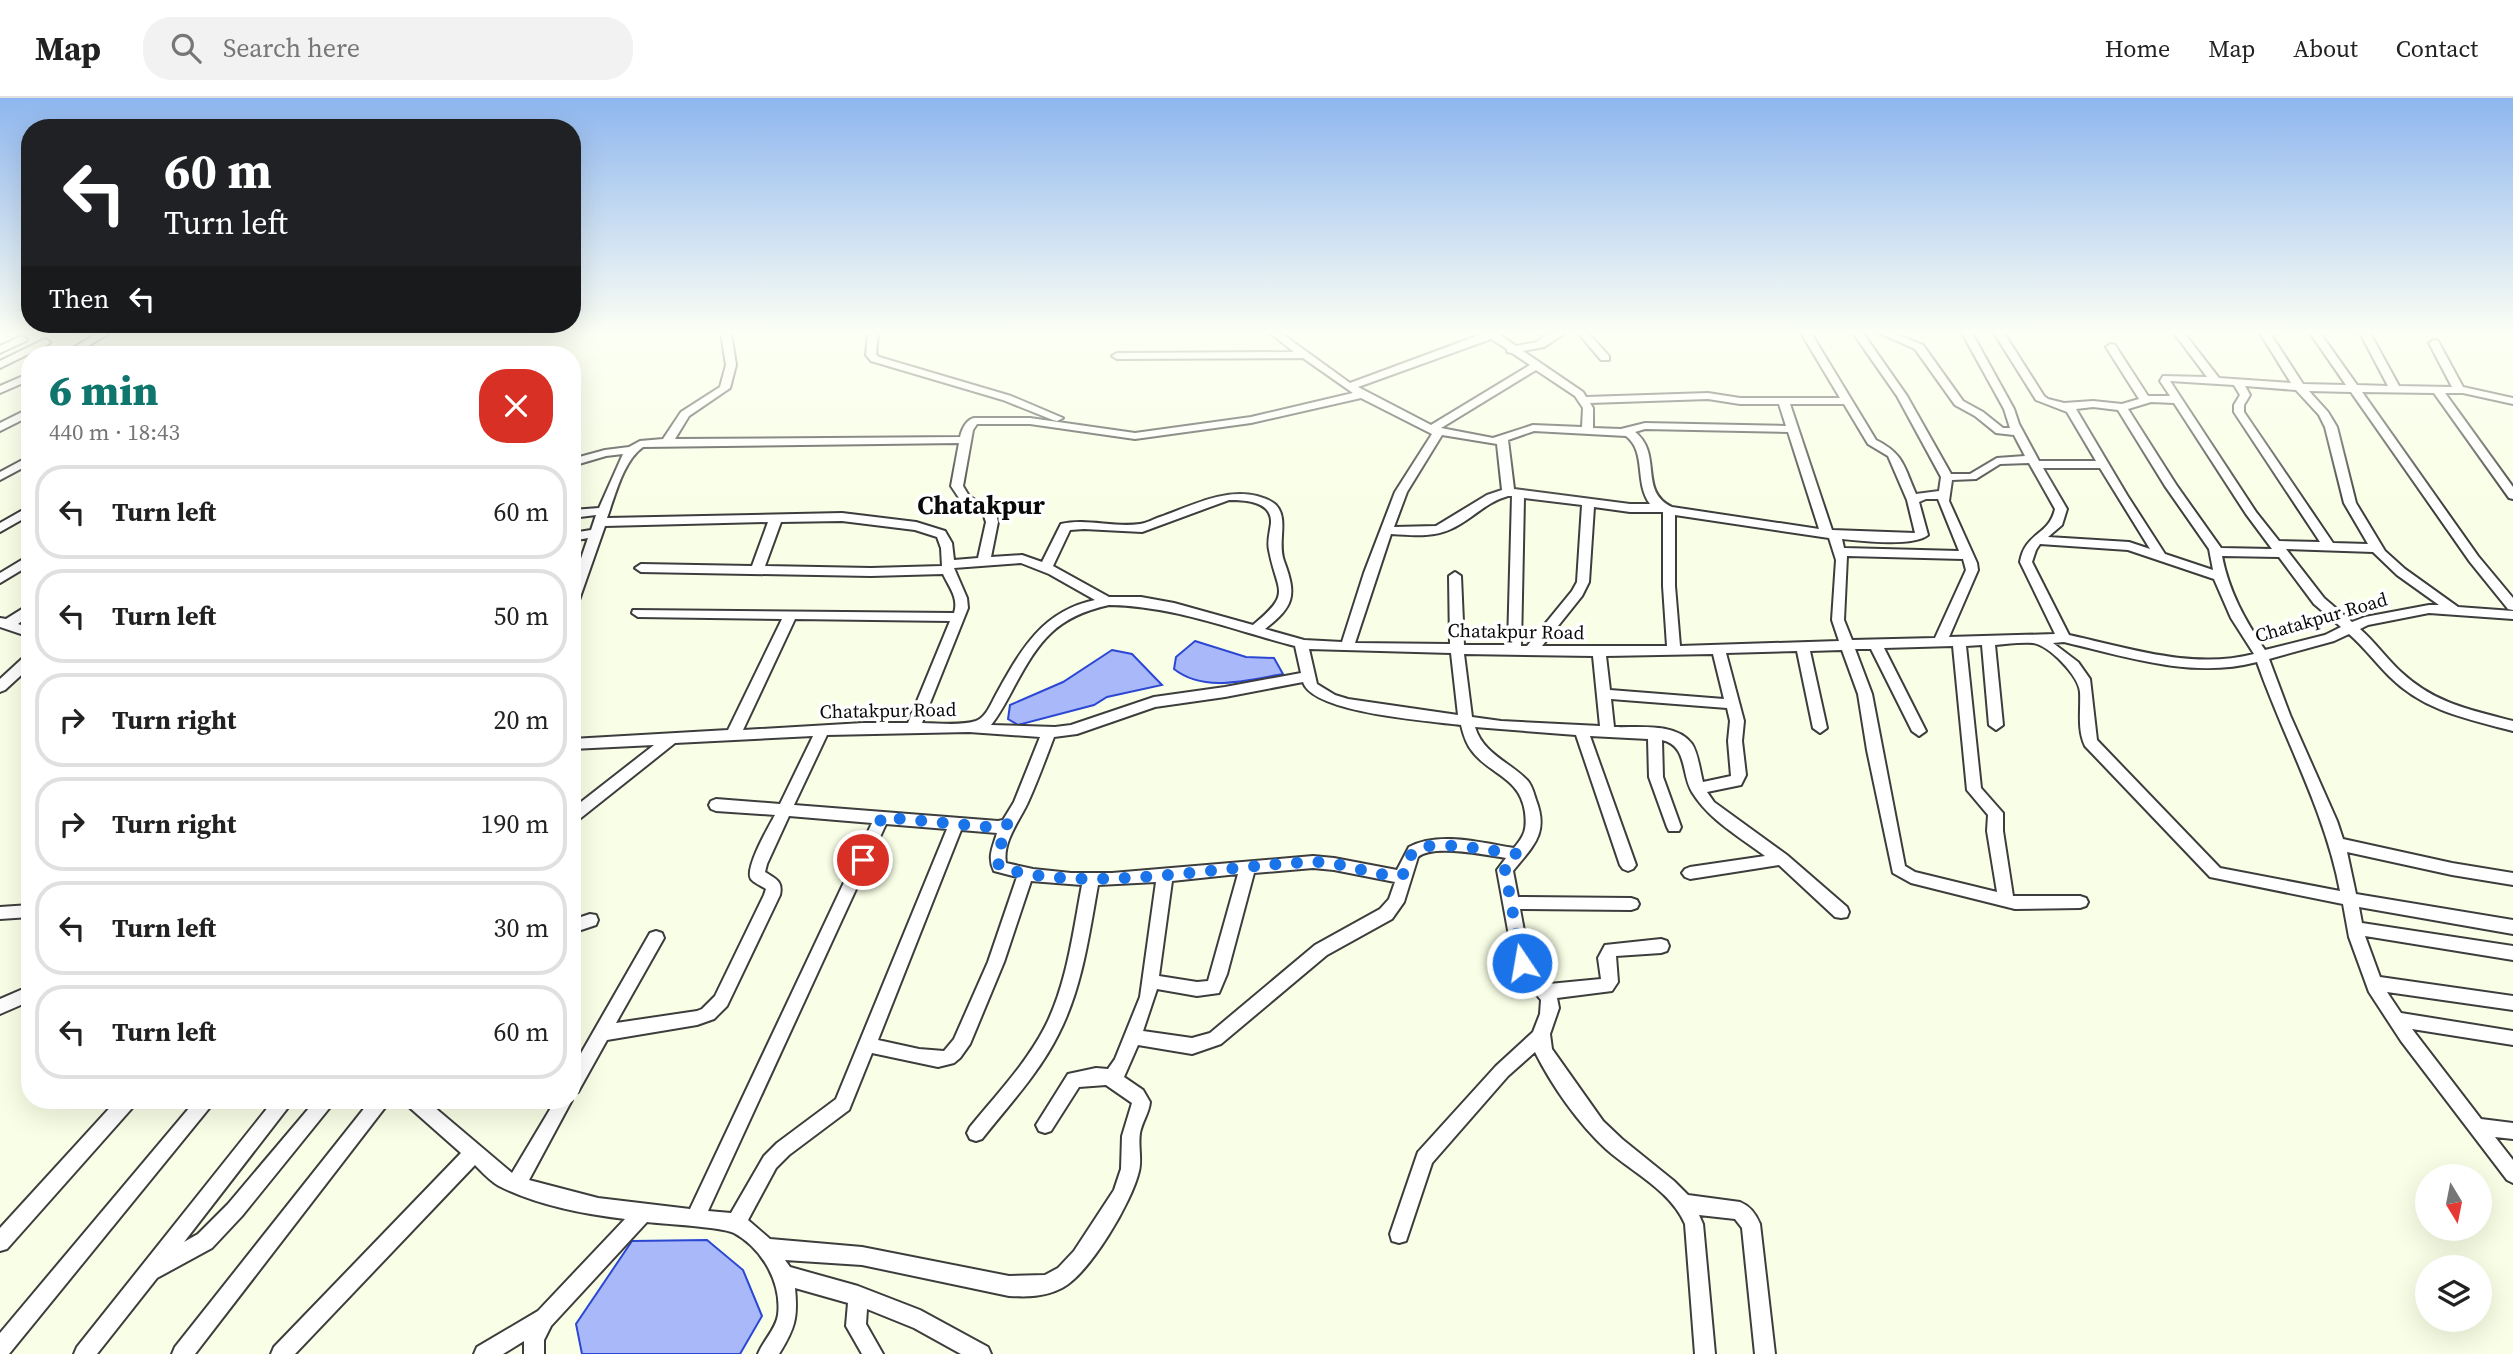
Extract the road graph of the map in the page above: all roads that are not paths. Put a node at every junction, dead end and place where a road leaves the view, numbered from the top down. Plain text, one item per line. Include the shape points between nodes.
1 (719, 392) edge
2 (985, 392) edge
3 (1358, 392) edge
4 (1496, 392) edge
5 (1572, 392) edge
6 (1840, 392) edge
7 (1899, 392) edge
8 (1951, 392) edge
9 (2000, 392) edge
10 (2036, 392) edge
11 (2140, 392) edge
12 (2171, 392) edge
13 (2243, 392) edge
14 (2304, 392) edge
15 (2358, 392) edge
16 (2438, 392) edge
17 (2475, 392) edge
18 (1363, 394) junction
19 (1584, 400) junction
20 (2145, 400) junction
21 (2177, 400) junction
22 (1783, 401) junction
23 (1846, 401) junction
24 (2513, 401) edge
25 (2066, 406) junction
26 (2122, 407) junction
27 (21, 416) edge
28 (0, 428) edge
29 (1084, 429) junction
30 (1587, 429) junction
31 (1791, 429) junction
32 (1435, 431) junction
33 (1623, 432) junction
34 (2018, 432) junction
35 (1502, 438) junction
36 (964, 440) junction
37 (665, 442) junction
38 (632, 450) junction
39 (581, 460) edge
40 (2034, 461) junction
41 (21, 464) edge
42 (2104, 465) junction
43 (0, 477) edge
44 (1947, 477) junction
45 (1513, 492) junction
46 (1943, 495) junction
47 (2513, 495) edge
48 (1913, 500) junction
49 (1588, 501) junction
50 (1664, 509) junction
51 (21, 515) edge
52 (581, 516) edge
53 (776, 518) junction
54 (601, 522) junction
55 (0, 528) edge
56 (1387, 530) junction
57 (581, 532) edge
58 (1831, 534) junction
59 (2035, 540) junction
60 (2328, 545) junction
61 (2377, 548) junction
62 (2278, 549) junction
63 (1840, 552) junction
64 (2216, 552) junction
65 (1967, 555) junction
66 (2161, 556) junction
67 (984, 560) junction
68 (21, 565) edge
69 (948, 567) junction
70 (641, 568) dead end
71 (1046, 568) junction
72 (581, 570) edge
73 (757, 570) junction
74 (1455, 576) dead end
75 (2220, 577) junction
76 (0, 579) edge
77 (1104, 599) junction
78 (2513, 606) edge
79 (2454, 610) junction
80 (638, 613) dead end
81 (21, 614) edge
82 (2513, 615) edge
83 (790, 616) junction
84 (958, 617) junction
85 (4, 624) edge
86 (2349, 629) junction
87 (1255, 630) junction
88 (21, 631) edge
89 (2064, 638) junction
90 (2039, 639) junction
91 (1988, 640) junction
92 (1940, 642) junction
93 (1959, 642) junction
94 (1301, 644) junction
95 (1877, 645) junction
96 (1849, 646) junction
97 (1347, 647) junction
98 (1803, 647) junction
99 (1458, 649) junction
100 (1718, 649) junction
101 (1514, 650) junction
102 (1531, 650) junction
103 (1674, 650) junction
104 (1599, 651) junction
105 (2261, 654) junction
106 (21, 667) edge
107 (1308, 676) junction
108 (0, 687) edge
109 (1603, 694) junction
110 (1732, 704) junction
111 (1467, 722) junction
112 (1996, 725) dead end
113 (2513, 726) edge
114 (913, 728) junction
115 (964, 728) junction
116 (1821, 728) dead end
117 (1581, 730) junction
118 (1607, 730) junction
119 (822, 731) junction
120 (1919, 731) dead end
121 (1049, 732) junction
122 (1655, 733) junction
123 (733, 735) junction
124 (671, 739) junction
125 (581, 744) edge
126 (1697, 788) junction
127 (716, 805) dead end
128 (581, 810) edge
129 (785, 810) junction
130 (882, 817) junction
131 (956, 824) junction
132 (1008, 824) junction
133 (1674, 827) dead end
134 (2336, 844) junction
135 (1517, 854) junction
136 (1782, 859) junction
137 (1628, 865) dead end
138 (1248, 867) junction
139 (1026, 873) junction
140 (1165, 873) junction
141 (1406, 873) junction
142 (1690, 873) dead end
143 (1091, 878) junction
144 (2513, 879) edge
145 (2349, 900) junction
146 (2006, 901) junction
147 (2080, 902) dead end
148 (1510, 903) junction
149 (1631, 904) dead end
150 (21, 912) edge
151 (1841, 912) dead end
152 (0, 913) edge
153 (590, 920) dead end
154 (581, 924) edge
155 (2513, 927) edge
156 (2355, 928) junction
157 (656, 938) dead end
158 (1661, 946) dead end
159 (2513, 953) edge
160 (1150, 981) junction
161 (2374, 983) junction
162 (1544, 992) junction
163 (21, 997) edge
164 (2513, 1003) edge
165 (0, 1007) edge
166 (2395, 1020) junction
167 (603, 1032) junction
168 (1541, 1036) junction
169 (1133, 1037) junction
170 (2513, 1038) edge
171 (868, 1045) junction
172 (581, 1070) edge
173 (1109, 1077) junction
174 (120, 1109) edge
175 (199, 1109) edge
176 (278, 1109) edge
177 (319, 1109) edge
178 (375, 1109) edge
179 (424, 1109) edge
180 (559, 1109) edge
181 (1045, 1125) dead end
182 (2475, 1126) junction
183 (2513, 1131) edge
184 (976, 1133) dead end
185 (474, 1153) junction
186 (2513, 1174) edge
187 (516, 1184) junction
188 (1686, 1204) junction
189 (642, 1214) junction
190 (695, 1219) junction
191 (736, 1223) junction
192 (1399, 1234) dead end
193 (0, 1242) edge
194 (766, 1248) junction
195 (150, 1272) junction
196 (784, 1275) junction
197 (858, 1296) junction
198 (544, 1319) junction
199 (0, 1349) edge
200 (84, 1354) edge
201 (182, 1354) edge
202 (281, 1354) edge
203 (484, 1354) edge
204 (534, 1354) edge
205 (768, 1354) edge
206 (873, 1354) edge
207 (981, 1354) edge
208 (1705, 1354) edge
209 (1765, 1354) edge

1 - 37 street via 685,413
2 - 29 street
3 - 18 street
4 - 32 street
5 - 19 street
6 - 23 street
7 - 44 street
8 - 34 street via 1959,403 2000,431
9 - 34 street
10 - 25 street via 2044,402
11 - 20 street
12 - 21 street
13 - 60 street via 2239,412
14 - 61 street via 2331,427 2350,503
15 - 78 street via 2474,559
16 - 47 street
17 - 24 street
18 - 29 street via 1251,420 1135,436
18 - 32 street
19 - 22 street via 1708,396
19 - 30 street
20 - 21 street
20 - 26 street
21 - 62 street
22 - 23 street
22 - 31 street
23 - 48 street via 1871,442 1893,455
25 - 26 street
25 - 42 street
26 - 64 street
27 - 28 street
29 - 36 street via 985,419 969,425
30 - 33 street
30 - 35 street via 1533,428
31 - 33 street via 1645,426
31 - 58 street
32 - 35 street via 1483,440
32 - 56 street via 1401,492
33 - 50 street via 1639,440 1650,500
34 - 40 street
35 - 45 street
36 - 37 street
36 - 67 street via 957,486 965,498 990,514
37 - 38 street via 638,444
38 - 39 street
38 - 54 street via 611,488
40 - 42 street
40 - 44 street via 1997,461 1972,477
40 - 59 street via 2061,514 2051,529
41 - 43 street
42 - 66 street
44 - 46 street
45 - 49 street
45 - 56 street via 1494,496 1446,527
45 - 101 street
46 - 48 street
46 - 65 street
48 - 58 street via 1920,537
49 - 50 street
49 - 102 street via 1583,582
50 - 58 street
50 - 103 street
51 - 55 street
52 - 54 street
53 - 54 street
53 - 69 street via 861,517 932,530 946,540
53 - 73 street
54 - 57 street
54 - 72 street
56 - 97 street
58 - 63 street
59 - 66 street via 2129,546
59 - 89 street via 2026,562
60 - 61 street
60 - 62 street
61 - 79 street via 2401,572
62 - 64 street
62 - 86 street via 2319,601
63 - 65 street
63 - 96 street via 1838,617
64 - 75 street
65 - 92 street via 1972,570
66 - 75 street
67 - 69 street
67 - 71 street via 1022,559
68 - 76 street
69 - 73 street via 871,572
69 - 84 street via 963,599
70 - 73 street
71 - 77 street
71 - 87 street via 1065,527 1142,528 1227,498 1262,502 1276,516 1274,542 1286,595 1279,610
74 - 99 street
75 - 105 street via 2237,618
77 - 87 street, Chatakpur Road via 1204,614
77 - 115 street, Chatakpur Road via 1055,620 1032,645 984,724
79 - 82 street, Chatakpur Road
79 - 86 street, Chatakpur Road via 2429,609 2365,621
80 - 83 street
81 - 85 street
83 - 84 street
83 - 123 street
84 - 114 street
85 - 88 street
86 - 105 street, Chatakpur Road
86 - 113 street via 2429,700
87 - 94 street, Chatakpur Road
89 - 90 street, Chatakpur Road
89 - 105 street, Chatakpur Road via 2194,666
90 - 91 street, Chatakpur Road
90 - 145 street via 2075,668 2086,684 2090,742 2215,873
91 - 93 street, Chatakpur Road
91 - 112 street
92 - 93 street, Chatakpur Road
92 - 95 street, Chatakpur Road
93 - 146 street via 1970,771 1975,790 1996,813
94 - 97 street, Chatakpur Road
94 - 107 street
95 - 96 street, Chatakpur Road
95 - 120 street
96 - 98 street, Chatakpur Road
96 - 146 street via 1865,694 1898,869 1911,877
97 - 99 street, Chatakpur Road
98 - 100 street, Chatakpur Road
98 - 116 street
99 - 101 street, Chatakpur Road
99 - 111 street
100 - 103 street, Chatakpur Road
100 - 110 street
101 - 102 street, Chatakpur Road
102 - 104 street, Chatakpur Road
103 - 104 street, Chatakpur Road
104 - 109 street
105 - 134 street
106 - 108 street
107 - 111 street via 1318,693 1347,704
107 - 121 street via 1154,702 1072,730
109 - 110 street
109 - 118 street
110 - 126 street via 1739,775 1729,784
111 - 117 street
111 - 135 street via 1477,748 1520,782 1531,802 1533,833
114 - 115 street, Chatakpur Road
114 - 119 street, Chatakpur Road
115 - 121 street
117 - 118 street
117 - 137 street
118 - 122 street
119 - 123 street, Chatakpur Road
119 - 129 street
121 - 132 street
122 - 126 street via 1669,735 1686,747
122 - 133 street via 1656,777
123 - 124 street, Chatakpur Road
124 - 125 street, Chatakpur Road
124 - 128 street
126 - 136 street via 1709,806
127 - 129 street
129 - 130 street
129 - 167 street via 757,869 757,874 774,886 772,895 715,1009 697,1018
130 - 131 street
130 - 190 street
131 - 132 street
131 - 171 street
132 - 139 street via 996,862 999,867
134 - 144 street
134 - 145 street
135 - 141 street via 1451,846 1417,849
135 - 148 street via 1505,870
136 - 142 street
136 - 151 street
138 - 140 street
138 - 141 street via 1317,862 1386,876
138 - 160 street via 1213,988
139 - 143 street
139 - 171 street via 996,962 953,1055 944,1059
140 - 143 street
140 - 160 street
141 - 169 street via 1396,902 1386,914 1321,950 1215,1039 1192,1046
143 - 184 street via 1066,994 1044,1046
145 - 155 street
145 - 156 street
146 - 147 street
148 - 149 street
148 - 162 street via 1524,968
150 - 152 street
153 - 154 street
156 - 159 street
156 - 161 street
157 - 167 street
158 - 162 street via 1611,950 1606,958 1611,982 1606,986
160 - 169 street
161 - 164 street
161 - 166 street
162 - 168 street via 1551,1007
163 - 165 street
166 - 170 street
166 - 182 street
167 - 172 street
168 - 188 street via 1548,1059 1602,1133
168 - 192 street via 1424,1158
169 - 173 street via 1116,1073
171 - 191 street via 844,1104 770,1162
173 - 181 street via 1074,1080
173 - 194 street via 1142,1100 1130,1129 1133,1161 1115,1207 1075,1266 1048,1285 1008,1285 864,1257
174 - 193 street
175 - 199 street
176 - 195 street
177 - 195 street via 205,1241
178 - 201 street
179 - 185 street
180 - 187 street
182 - 183 street
182 - 186 street
185 - 187 street via 493,1172
185 - 202 street
187 - 189 street via 587,1205
188 - 208 street via 1694,1224
188 - 209 street via 1740,1211 1751,1224
189 - 190 street
189 - 198 street
190 - 191 street
191 - 194 street
194 - 196 street
195 - 200 street
196 - 197 street
196 - 205 street via 788,1314
197 - 206 street via 856,1326
197 - 207 street via 920,1320
198 - 203 street
198 - 204 street via 534,1339

